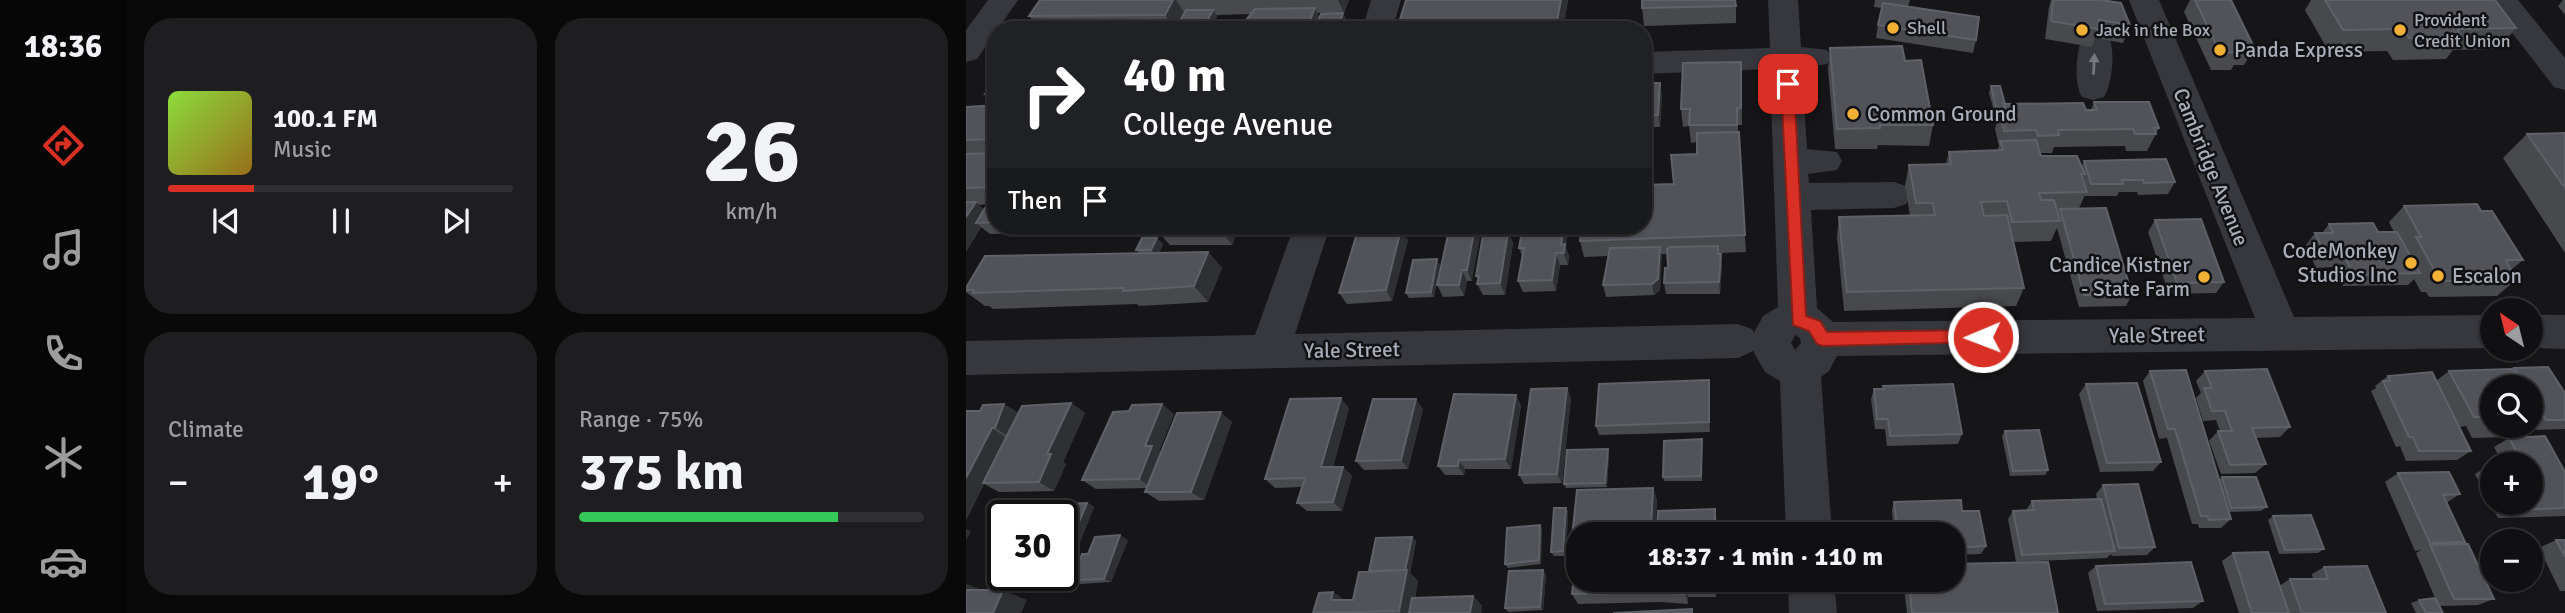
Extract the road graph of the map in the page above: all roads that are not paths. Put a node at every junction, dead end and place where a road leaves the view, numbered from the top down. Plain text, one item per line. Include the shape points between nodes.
1 (1003, 0) edge
2 (1386, 0) edge
3 (1783, 0) edge
4 (2144, 0) edge
5 (2502, 0) edge
6 (988, 21) edge
7 (1380, 21) edge
8 (987, 22) edge
9 (2096, 22) edge
10 (966, 52) edge
11 (1801, 58) junction
12 (1652, 63) edge
13 (2565, 79) edge
14 (2093, 89) dead end
15 (1894, 195) dead end
16 (1793, 197) junction
17 (1309, 235) edge
18 (2281, 332) junction
19 (2480, 332) edge
20 (2543, 332) edge
21 (2565, 332) edge
22 (1738, 341) dead end
23 (1807, 342) junction
24 (1269, 351) junction
25 (966, 358) edge
26 (1809, 522) edge
27 (1812, 592) edge
28 (1813, 613) edge

1 - 6 street
2 - 7 street
3 - 11 street
4 - 18 street, Cambridge Avenue via 2165,91 2239,191
5 - 13 street
8 - 10 street
14 -> 9 street
11 - 12 street
11 - 16 street via 1808,161
15 - 16 street
16 - 23 street
17 - 24 street
18 - 19 street, Yale Street
18 - 23 street, Yale Street
20 - 21 street
22 - 24 street, Yale Street
23 - 26 street
24 - 25 street, Yale Street
27 - 28 street

